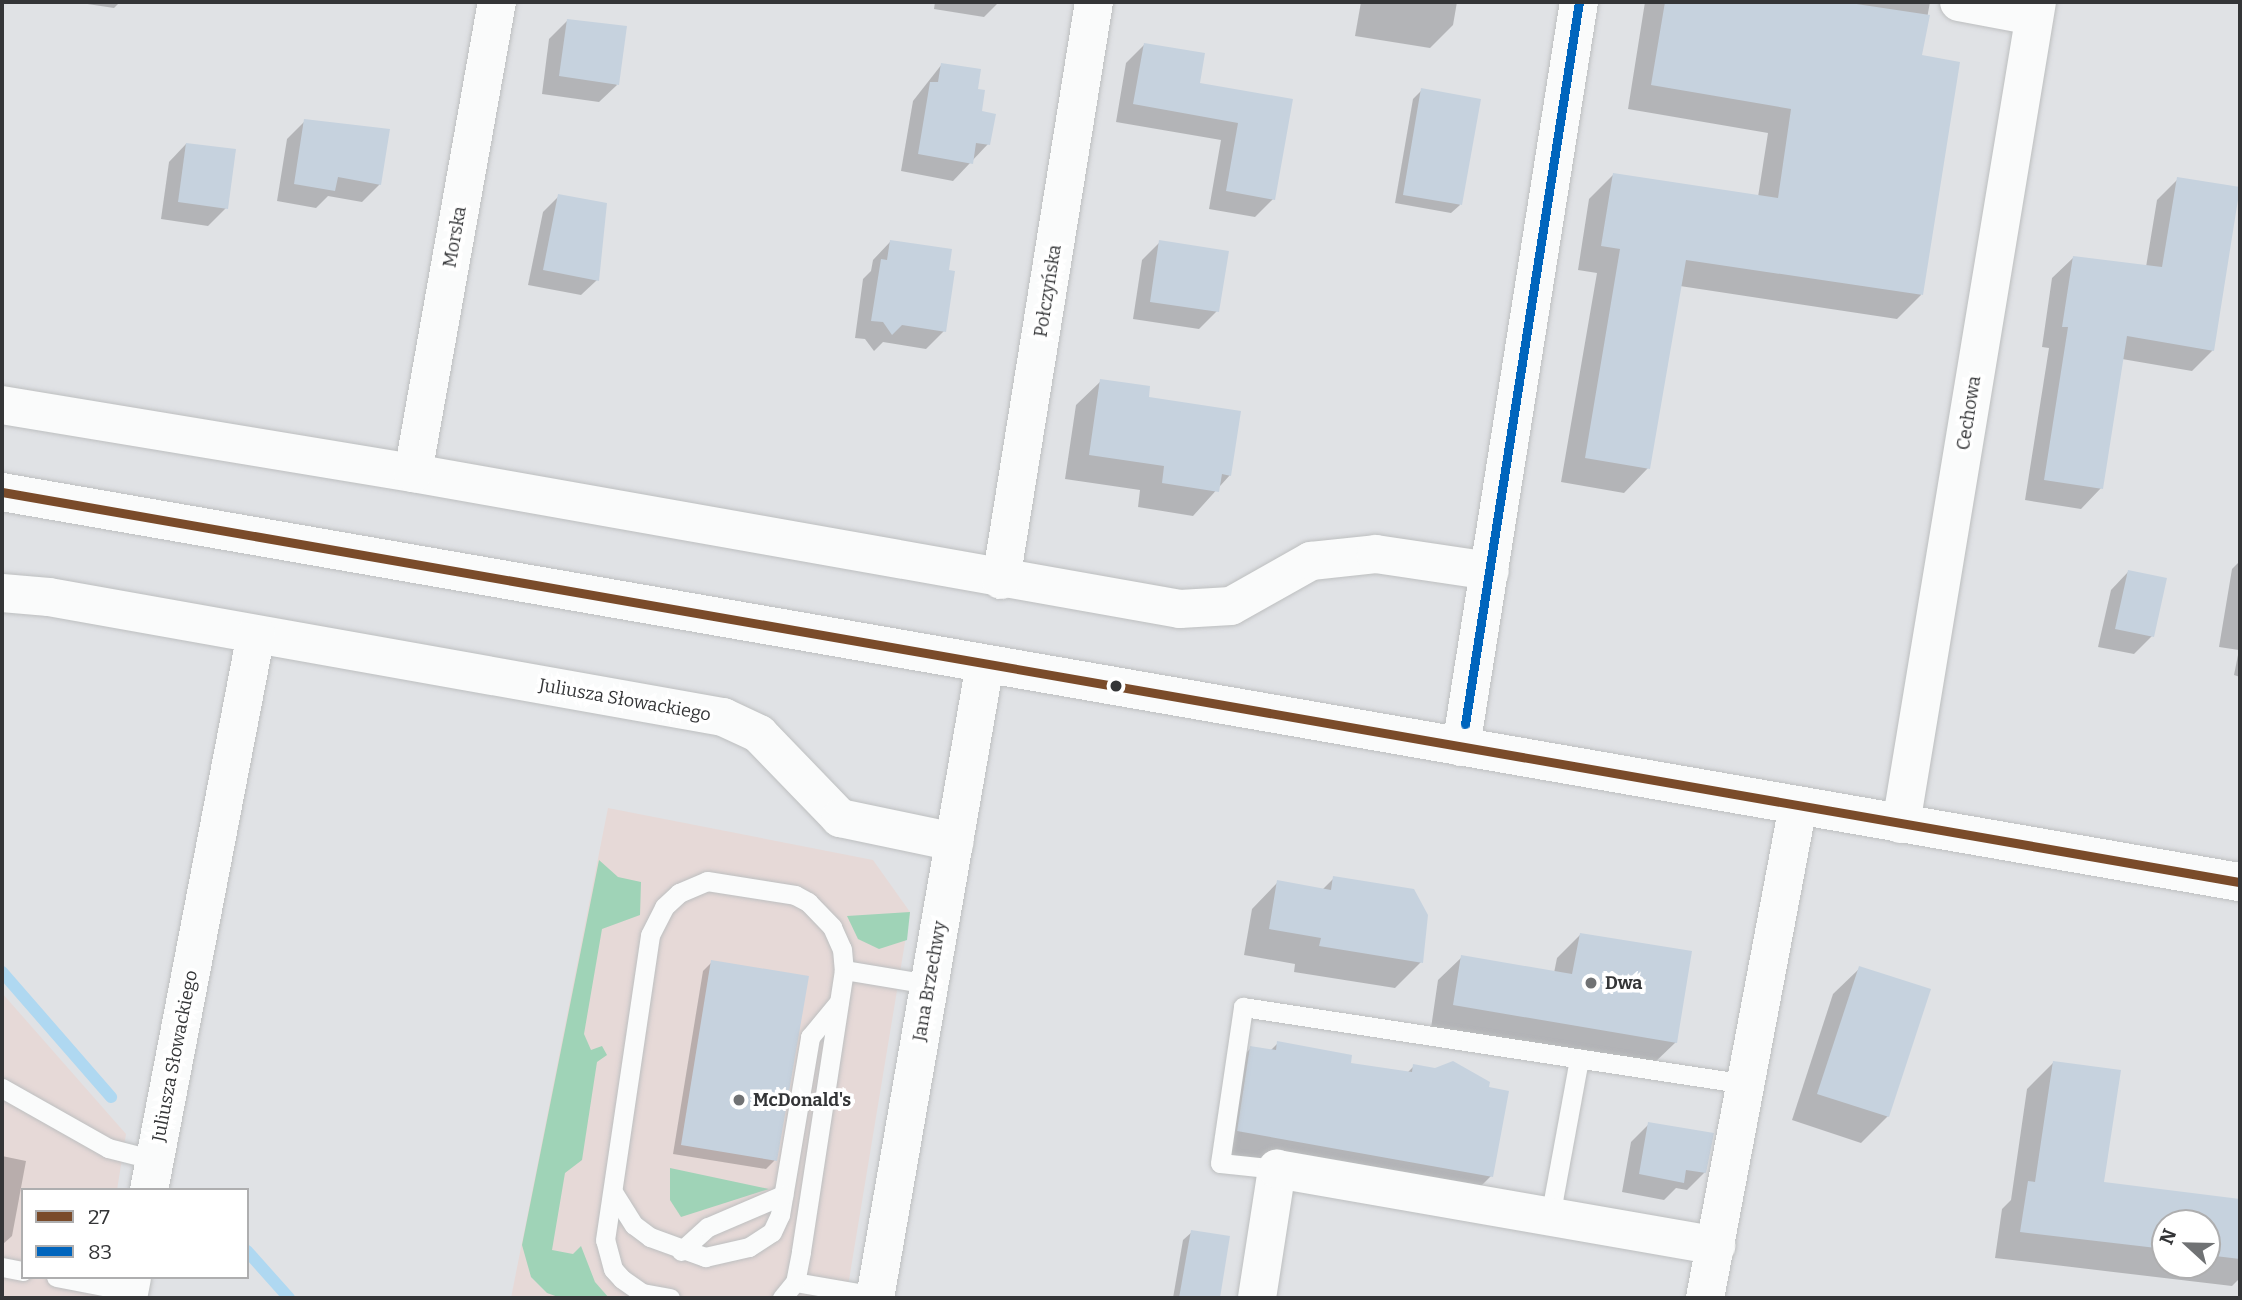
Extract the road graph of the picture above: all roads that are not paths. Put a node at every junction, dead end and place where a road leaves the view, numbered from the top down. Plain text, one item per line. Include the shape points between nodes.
1 (497, 2) edge
2 (1094, 2) edge
3 (1579, 2) edge
4 (1959, 2) edge
5 (2036, 9) edge
6 (2, 405) edge
7 (413, 473) junction
8 (2, 492) edge
9 (1490, 571) junction
10 (1001, 580) junction
11 (2, 593) edge
12 (256, 634) junction
13 (985, 664) junction
14 (1461, 747) junction
15 (1798, 806) junction
16 (1901, 824) junction
17 (955, 842) junction
18 (2240, 882) edge
19 (844, 970) junction
20 (929, 984) junction
21 (839, 1002) junction
22 (1579, 1059) junction
23 (1745, 1084) junction
24 (2, 1088) edge
25 (1277, 1169) junction
26 (152, 1175) edge
27 (613, 1192) junction
28 (783, 1195) junction
29 (1550, 1217) junction
30 (1716, 1245) junction
31 (681, 1251) junction
32 (2, 1267) edge
33 (21, 1271) edge
34 (68, 1279) edge
35 (795, 1282) junction
36 (130, 1289) edge
37 (875, 1297) edge
38 (670, 1298) edge
39 (782, 1298) edge
40 (1257, 1298) edge
41 (1705, 1298) edge

1 - 7 street, Morska
2 - 10 street, Połczyńska
3 - 9 street
4 - 5 street
5 - 16 street, Cechowa
6 - 7 street
7 - 10 street
8 - 13 street
9 - 10 street via 1376,554 1311,561 1231,606 1180,609
9 - 14 street
11 - 12 street, Juliusza Słowackiego
12 - 17 street, Juliusza Słowackiego via 723,717 759,734 839,818
12 - 26 street, Juliusza Słowackiego
13 - 14 street
13 - 17 street, Jana Brzechwy
14 - 15 street
15 - 16 street
15 - 23 street
16 - 18 street
17 - 20 street, Jana Brzechwy
19 - 20 lane
19 - 21 lane
19 - 27 lane via 832,927 820,911 795,895 707,881 679,893 664,907 650,934
20 - 37 street, Jana Brzechwy
21 - 28 lane via 810,1037
21 - 35 lane
22 - 23 lane
22 - 25 lane via 1243,1007 1220,1163
22 - 29 lane
23 - 30 street
24 - 26 lane
25 - 29 street
25 - 40 street
27 - 31 lane via 634,1225
27 - 38 lane via 605,1240 614,1269 642,1293
28 - 31 lane via 708,1227
28 - 31 lane via 780,1215 762,1241 719,1258
29 - 30 street
30 - 41 street
32 - 33 lane
34 - 36 lane
35 - 37 lane
35 - 39 lane

